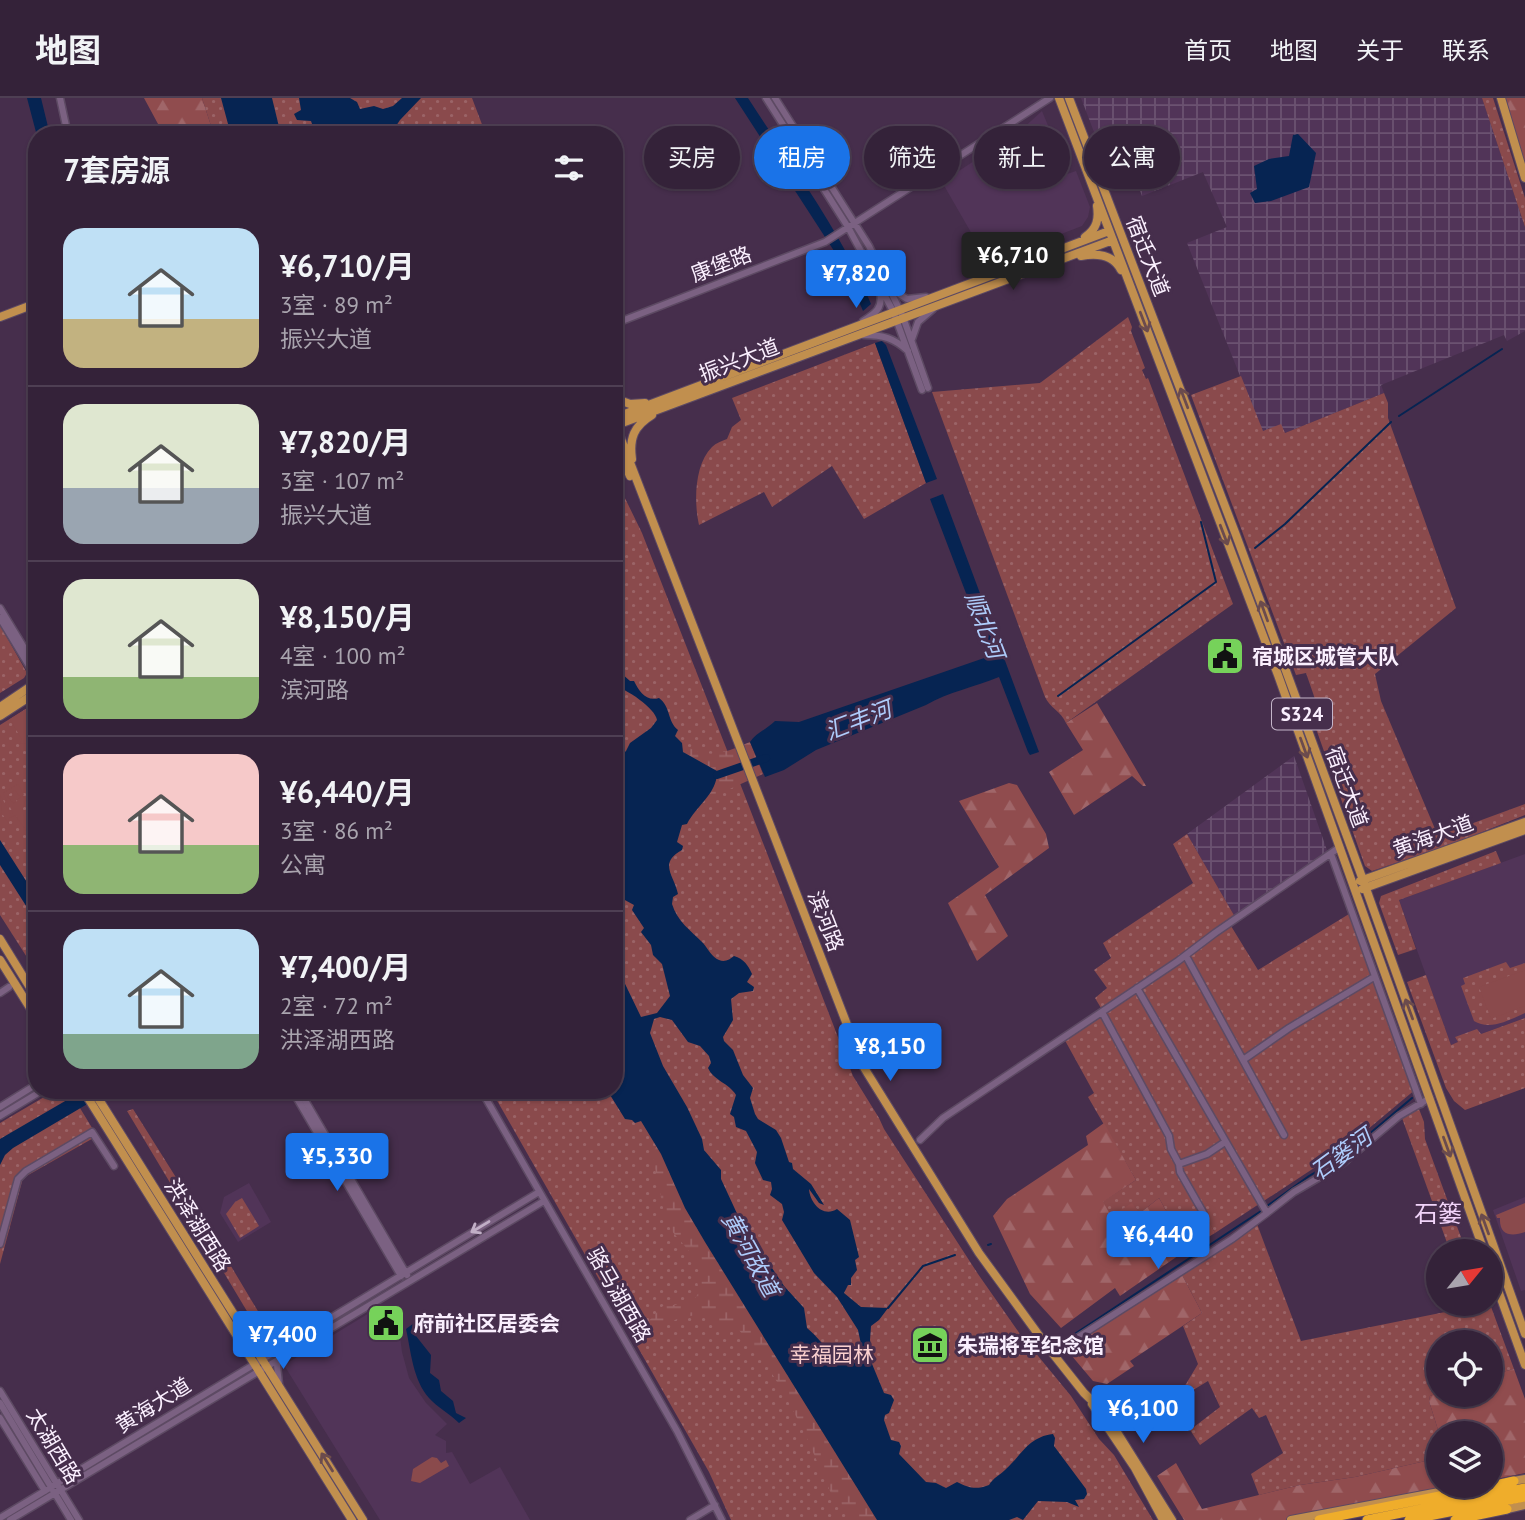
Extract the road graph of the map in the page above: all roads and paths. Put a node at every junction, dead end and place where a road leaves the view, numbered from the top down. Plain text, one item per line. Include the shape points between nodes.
1 (60, 98) edge
2 (766, 98) edge
3 (775, 98) edge
4 (1050, 98) edge
5 (1059, 98) edge
6 (1069, 98) edge
7 (1501, 98) edge
8 (66, 126) edge
9 (1084, 164) edge
10 (1525, 178) edge
11 (1092, 189) edge
12 (1093, 189) edge
13 (851, 225) junction
14 (1110, 231) junction
15 (1113, 240) junction
16 (1057, 255) junction
17 (878, 283) junction
18 (888, 286) junction
19 (1131, 287) junction
20 (938, 299) junction
21 (28, 307) edge
22 (28, 312) edge
23 (898, 314) junction
24 (0, 320) edge
25 (623, 321) edge
26 (858, 324) junction
27 (855, 335) junction
28 (911, 341) junction
29 (909, 352) junction
30 (672, 400) junction
31 (623, 402) edge
32 (623, 420) edge
33 (623, 444) edge
34 (623, 461) edge
35 (648, 508) junction
36 (0, 608) edge
37 (0, 618) edge
38 (7, 625) junction
39 (24, 654) junction
40 (28, 659) edge
41 (28, 662) edge
42 (28, 687) edge
43 (28, 698) edge
44 (0, 706) edge
45 (0, 716) edge
46 (1525, 822) edge
47 (1525, 830) edge
48 (1340, 848) junction
49 (1331, 854) junction
50 (1364, 884) junction
51 (1354, 887) junction
52 (0, 939) edge
53 (1185, 956) junction
54 (0, 960) edge
55 (1374, 977) junction
56 (28, 984) edge
57 (9, 987) dead end
58 (1137, 988) junction
59 (0, 993) edge
60 (28, 1005) edge
61 (1101, 1012) junction
62 (1243, 1060) junction
63 (28, 1090) edge
64 (1430, 1098) junction
65 (28, 1099) edge
66 (94, 1099) edge
67 (297, 1099) edge
68 (304, 1099) edge
69 (486, 1099) edge
70 (1421, 1104) junction
71 (0, 1107) edge
72 (0, 1116) edge
73 (1284, 1135) dead end
74 (920, 1140) dead end
75 (1225, 1142) junction
76 (1179, 1164) junction
77 (114, 1166) dead end
78 (539, 1192) junction
79 (544, 1201) junction
80 (1267, 1213) junction
81 (1203, 1214) dead end
82 (1480, 1239) edge
83 (0, 1244) edge
84 (403, 1273) junction
85 (407, 1281) junction
86 (1503, 1305) edge
87 (239, 1332) junction
88 (1525, 1334) edge
89 (248, 1338) junction
90 (1063, 1347) dead end
91 (278, 1348) junction
92 (244, 1349) junction
93 (281, 1356) junction
94 (259, 1365) junction
95 (1525, 1366) edge
96 (239, 1372) junction
97 (244, 1379) junction
98 (265, 1383) junction
99 (0, 1391) edge
100 (279, 1393) junction
101 (1084, 1393) junction
102 (0, 1403) edge
103 (0, 1418) edge
104 (1525, 1479) edge
105 (1514, 1481) joint
106 (1503, 1483) edge
107 (1525, 1488) edge
108 (54, 1490) junction
109 (1426, 1494) edge
110 (1525, 1497) edge
111 (1429, 1498) edge
112 (1525, 1505) edge
113 (715, 1506) junction
114 (1507, 1509) junction
115 (0, 1518) edge
116 (10, 1520) edge
117 (71, 1520) edge
118 (79, 1520) edge
119 (352, 1520) edge
120 (363, 1520) edge
121 (690, 1520) edge
122 (722, 1520) edge
123 (1162, 1520) edge
124 (1172, 1520) edge
125 (1291, 1520) edge
126 (1319, 1520) edge
127 (1367, 1520) edge
128 (1409, 1520) edge
129 (1455, 1520) edge
130 (1473, 1520) edge

1 - 8 street
2 - 13 street
3 - 13 street
4 - 13 street, 康堡路
5 - 9 main road, 宿迁大道 / S324
50 -> 6 main road, 宿迁大道 / S324
7 - 10 main road
11 - 16 main road via 1096,227
12 - 14 main road, 宿迁大道 / S324
13 - 17 street
13 - 18 street
13 - 25 street, 康堡路 via 815,246
14 - 15 main road, 宿迁大道 / S324
14 - 16 main road, 振兴大道
15 - 16 main road, 振兴大道
15 - 19 main road, 宿迁大道 / S324
16 - 19 main road via 1102,255 1118,264
16 - 20 main road, 振兴大道
17 - 23 street
17 - 26 street via 880,307
18 - 20 street via 906,299
18 - 23 street
19 -> 48 main road, 宿迁大道 / S324
20 - 23 main road, 振兴大道
20 - 28 street via 918,322
21 - 24 main road
22 - 24 main road
23 - 26 main road, 振兴大道
23 - 27 main road, 振兴大道
23 - 28 street
23 - 29 street
26 - 30 main road, 振兴大道
27 - 29 street via 886,336
27 - 30 main road, 振兴大道
28 - 29 street via 925,389
30 - 31 main road
30 - 32 main road, 振兴大道
30 - 35 main road via 640,424 630,439
33 - 35 main road, 滨河路
34 - 35 main road
35 - 101 main road, 滨河路 via 863,1066 979,1253
36 - 38 street
37 - 38 street
38 - 39 street
39 - 40 street
39 - 41 street
42 - 44 main road
43 - 45 main road
46 - 50 main road, 黄海大道
47 - 50 main road, 黄海大道
48 - 49 street
48 - 51 main road, 宿迁大道 / S324
49 - 53 street
49 - 55 street
50 - 51 main road, 黄海大道
88 -> 50 main road, 宿迁大道 / S324
51 - 64 main road, 宿迁大道 / S324
52 - 56 main road
53 - 58 street
53 - 62 street
54 - 60 main road
55 - 62 street
55 - 70 street
57 - 59 street
58 - 61 street
58 - 75 street
61 - 74 street via 943,1118
61 - 76 street via 1156,1109
62 - 73 street
63 - 71 street
64 - 70 street
64 -> 82 main road, 宿迁大道 / S324
65 - 72 street
66 - 87 main road, 洪泽湖西路
67 - 84 street
68 - 84 street
69 - 78 street, 骆马湖西路
70 - 80 street
75 - 76 street
75 - 80 street
76 - 81 street
77 - 83 street via 92,1132 32,1167 18,1179
78 - 79 street, 骆马湖西路
78 -> 84 street, 黄海大道
79 - 85 street, 黄海大道
79 - 113 street, 骆马湖西路 via 677,1431
80 - 90 street
84 - 85 street
84 - 91 street, 黄海大道
85 - 93 street, 黄海大道
86 - 95 main road
87 - 89 main road, 洪泽湖西路
87 - 92 main road, 洪泽湖西路
89 - 91 street via 264,1348
89 - 94 main road, 洪泽湖西路
91 - 94 street, 黄海大道
92 - 94 main road, 洪泽湖西路
92 - 96 street via 246,1360
93 - 94 street, 黄海大道
93 - 100 street via 277,1363
94 - 96 street, 黄海大道
94 - 97 street, 黄海大道
94 - 98 main road, 洪泽湖西路
94 - 100 main road, 洪泽湖西路
96 - 108 street, 黄海大道
97 - 98 street
97 - 108 street, 黄海大道
98 - 100 main road, 洪泽湖西路
99 - 108 street, 太湖西路
100 - 119 main road, 洪泽湖西路
120 -> 100 main road, 洪泽湖西路
101 - 123 main road, 滨河路 via 1134,1466
101 - 124 main road, 滨河路 via 1105,1413
102 - 108 street, 太湖西路
103 - 108 street
104 - 105 main road
105 - 106 highway
107 - 127 highway
108 - 115 street, 黄海大道
108 - 116 street, 黄海大道
108 - 117 street, 太湖西路
108 - 118 street, 太湖西路
109 - 125 main road
110 - 128 highway
111 - 126 highway
112 - 114 main road
113 - 121 street
113 - 122 street, 骆马湖西路
114 - 129 highway
114 - 130 main road

